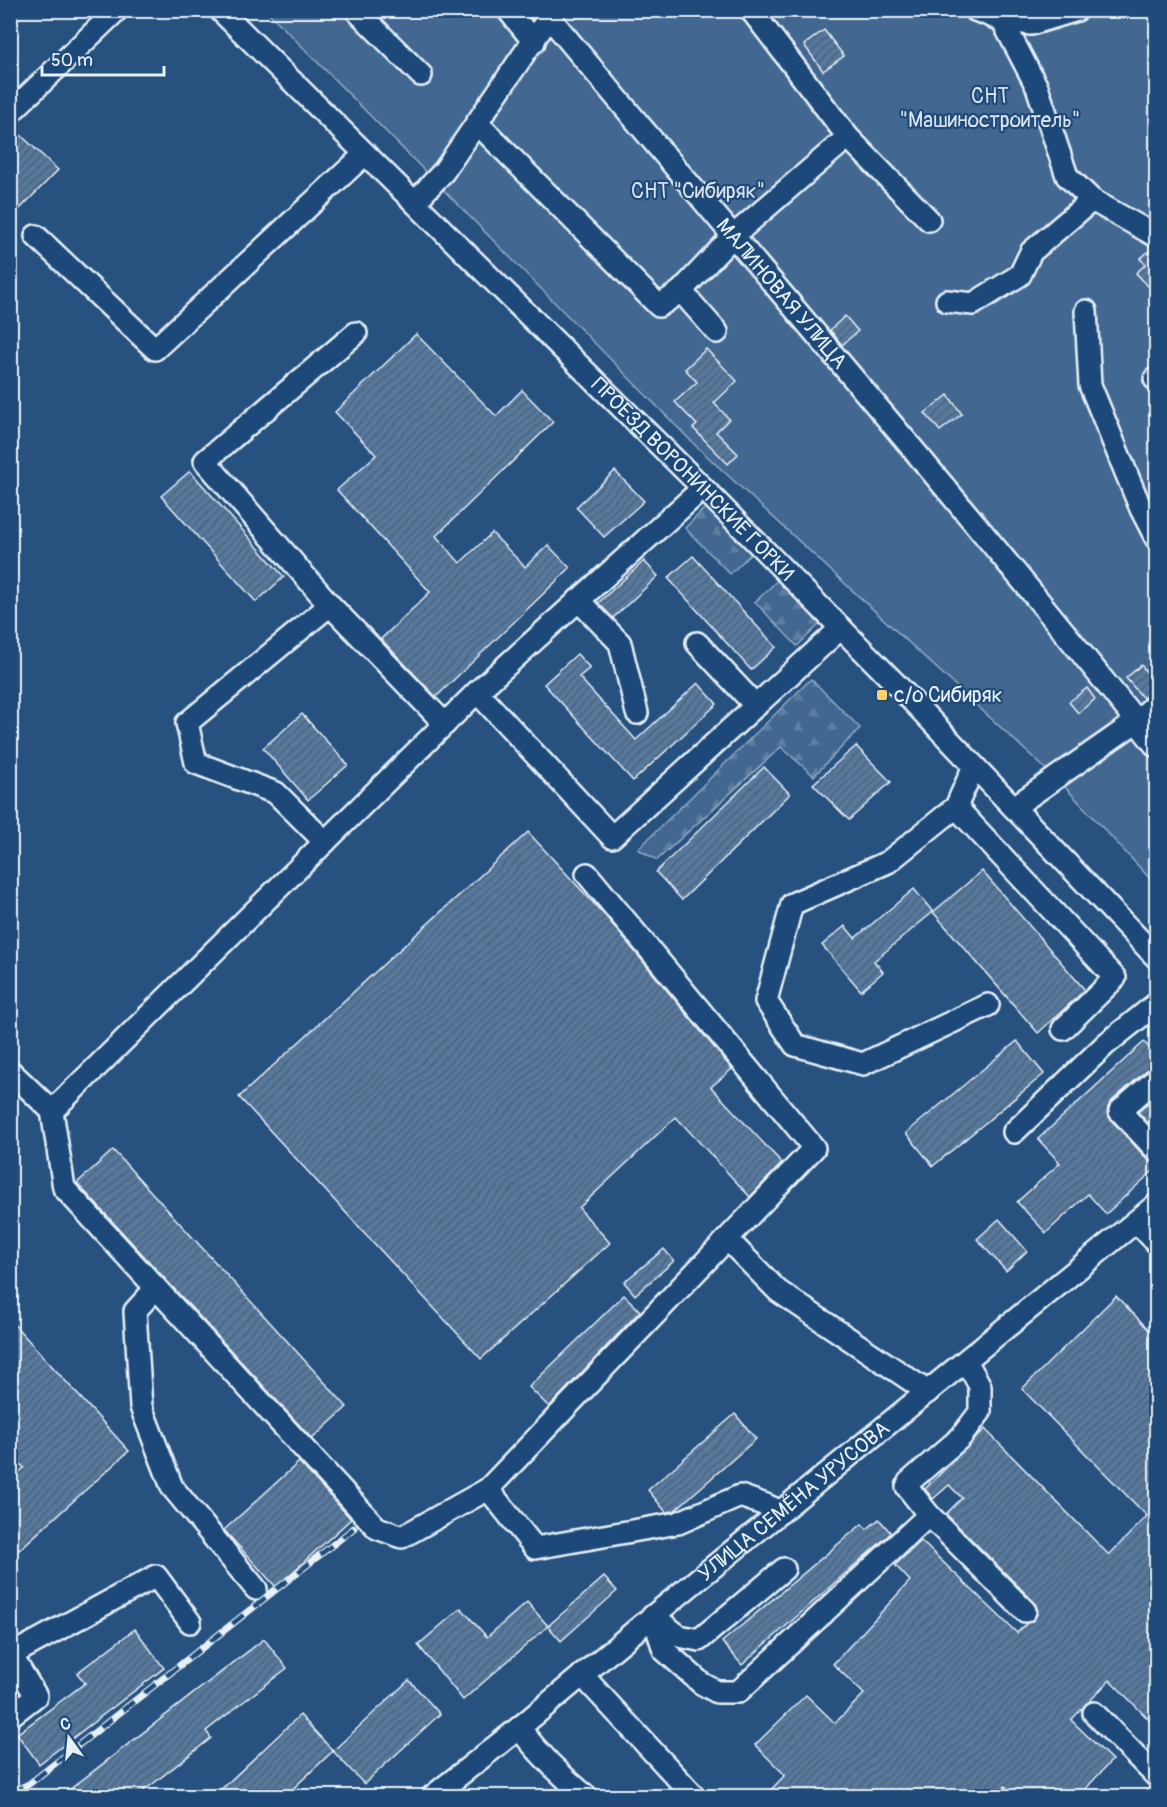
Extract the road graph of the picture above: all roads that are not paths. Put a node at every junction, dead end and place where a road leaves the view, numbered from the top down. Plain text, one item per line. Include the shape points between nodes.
1 (117, 10) edge
2 (220, 10) edge
3 (356, 10) edge
4 (508, 10) edge
5 (751, 10) edge
6 (975, 10) edge
7 (1077, 10) edge
8 (552, 14) edge
9 (1030, 17) edge
10 (1002, 20) junction
11 (534, 42) junction
12 (421, 75) dead end
13 (10, 113) edge
14 (477, 123) junction
15 (848, 137) junction
16 (365, 154) junction
17 (1092, 200) junction
18 (415, 202) junction
19 (929, 220) dead end
20 (36, 236) dead end
21 (1156, 236) edge
22 (732, 237) junction
23 (681, 291) junction
24 (947, 301) dead end
25 (1086, 311) dead end
26 (717, 332) dead end
27 (356, 333) dead end
28 (703, 488) junction
29 (1156, 538) edge
30 (578, 600) junction
31 (330, 605) junction
32 (840, 628) junction
33 (697, 643) dead end
34 (477, 692) junction
35 (1156, 704) edge
36 (756, 706) junction
37 (637, 713) dead end
38 (1137, 721) junction
39 (445, 724) junction
40 (1156, 746) edge
41 (974, 766) junction
42 (956, 807) junction
43 (1014, 807) junction
44 (325, 842) junction
45 (587, 874) dead end
46 (1156, 957) edge
47 (1156, 1004) edge
48 (988, 1005) dead end
49 (1064, 1029) dead end
50 (10, 1071) edge
51 (1156, 1079) edge
52 (52, 1111) junction
53 (1014, 1132) dead end
54 (1156, 1150) edge
55 (1156, 1206) edge
56 (1137, 1222) junction
57 (728, 1240) junction
58 (1156, 1242) edge
59 (156, 1288) junction
60 (966, 1361) junction
61 (928, 1392) junction
62 (488, 1489) junction
63 (781, 1512) junction
64 (929, 1515) junction
65 (784, 1569) dead end
66 (256, 1589) dead end
67 (1025, 1611) dead end
68 (653, 1616) junction
69 (190, 1622) dead end
70 (582, 1676) junction
71 (1094, 1713) dead end
72 (10, 1716) edge
73 (519, 1728) junction
74 (1156, 1776) edge
75 (433, 1797) edge
76 (586, 1797) edge
77 (694, 1797) edge

1 - 13 street
2 - 16 street, ПРОЕЗД ВОРОНИНСКИЕ ГОРКИ
3 - 12 street
4 - 11 street
5 - 15 street
6 - 10 street
7 - 9 street
8 - 11 street
8 - 22 street, МАЛИНОВАЯ УЛИЦА
9 - 10 street
10 - 17 street via 1037,87 1067,176
11 - 14 street
14 - 18 street via 444,171
14 - 23 street via 659,306
15 - 19 street
15 - 22 street
16 - 18 street, ПРОЕЗД ВОРОНИНСКИЕ ГОРКИ
16 - 20 street via 154,349
17 - 21 street
17 - 24 street via 1031,252 1020,275 973,304
18 - 28 street, ПРОЕЗД ВОРОНИНСКИЕ ГОРКИ
22 - 23 street
22 - 38 street, МАЛИНОВАЯ УЛИЦА via 968,514
23 - 26 street
25 - 29 street via 1090,385
27 - 31 street via 205,461
28 - 30 street
28 - 32 street, ПРОЕЗД ВОРОНИНСКИЕ ГОРКИ
30 - 34 street
30 - 37 street via 620,643
31 - 39 street
31 - 44 street via 187,723 196,763 276,793
32 - 36 street
32 - 41 street, ПРОЕЗД ВОРОНИНСКИЕ ГОРКИ
33 - 36 street
34 - 36 street via 612,837
34 - 39 street
35 - 38 street
38 - 40 street, МАЛИНОВАЯ УЛИЦА
38 - 43 street
39 - 44 street
41 - 42 street
41 - 43 street, ПРОЕЗД ВОРОНИНСКИЕ ГОРКИ
42 - 48 street via 888,862 792,904 766,1001 795,1045 863,1064
42 - 49 street via 1114,978
43 - 46 street, ПРОЕЗД ВОРОНИНСКИЕ ГОРКИ
44 - 52 street
45 - 57 street via 814,1148
47 - 53 street via 1106,1044
50 - 52 street
51 - 54 street via 1120,1111
52 - 59 street via 64,1188
55 - 56 street, УЛИЦА СЕМЁНА УРУСОВА
56 - 58 street
56 - 60 street, УЛИЦА СЕМЁНА УРУСОВА
57 - 61 street via 778,1291
57 - 62 street
59 - 62 street via 377,1528 402,1537
59 - 66 street via 135,1311 141,1407 172,1487
60 - 61 street, УЛИЦА СЕМЁНА УРУСОВА
60 - 64 street via 980,1386 980,1412 961,1437 907,1487
61 - 63 street, УЛИЦА СЕМЁНА УРУСОВА
62 - 63 street via 535,1548 678,1523 740,1496
63 - 68 street, УЛИЦА СЕМЁНА УРУСОВА
64 - 67 street
64 - 68 street via 738,1692 717,1692 701,1683 664,1650
65 - 68 street via 699,1640 679,1636
68 - 70 street, УЛИЦА СЕМЁНА УРУСОВА
69 - 72 street via 156,1576 11,1655 36,1696
70 - 73 street, УЛИЦА СЕМЁНА УРУСОВА
70 - 77 street
71 - 74 street
73 - 75 street, УЛИЦА СЕМЁНА УРУСОВА
73 - 76 street via 565,1780

